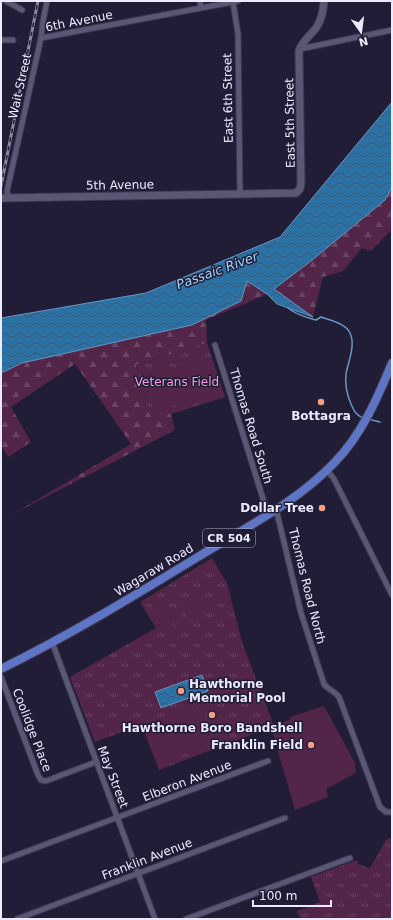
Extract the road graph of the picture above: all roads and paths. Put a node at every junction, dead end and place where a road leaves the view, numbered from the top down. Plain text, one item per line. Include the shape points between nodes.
1 (6, 1) edge
2 (47, 1) edge
3 (200, 1) edge
4 (324, 1) edge
5 (236, 2) edge
6 (202, 8) junction
7 (22, 10) dead end
8 (392, 30) edge
9 (41, 38) junction
10 (1, 40) edge
11 (14, 40) dead end
12 (300, 49) junction
13 (240, 194) junction
14 (4, 198) edge
15 (215, 345) dead end
16 (392, 363) edge
17 (328, 470) junction
18 (273, 511) junction
19 (392, 595) edge
20 (52, 642) junction
21 (1, 669) edge
22 (1, 677) edge
23 (268, 761) dead end
24 (96, 762) junction
25 (392, 812) edge
26 (117, 818) junction
27 (284, 818) dead end
28 (350, 858) dead end
29 (1, 861) edge
30 (138, 873) junction
31 (17, 919) edge
32 (155, 919) edge
33 (186, 919) edge

1 - 7 street
2 - 9 street, Wait Street
3 - 6 street
4 - 12 main road via 318,25 304,40
5 - 6 street, 6th Avenue
5 - 13 street, East 6th Street
6 - 9 street, 6th Avenue
8 - 12 street
9 - 14 street, Wait Street
10 - 11 street
12 - 13 main road, East 5th Street via 301,187 294,194
13 - 14 main road, 5th Avenue
15 - 18 street, Thomas Road South via 265,505
16 - 17 main road, Wagaraw Road / CR 504 via 364,424
17 - 18 main road, Wagaraw Road / CR 504 via 306,489
17 - 19 street
18 - 20 main road, Wagaraw Road / CR 504 via 111,610
18 - 25 street, Thomas Road North via 324,684 337,694 380,807 386,812
20 - 21 main road, Wagaraw Road / CR 504
20 - 24 street, May Street
22 - 24 street, Coolidge Place via 41,780 46,781
23 - 26 street, Elberon Avenue
24 - 26 street, May Street
26 - 29 street, Elberon Avenue
26 - 30 street, May Street
27 - 30 street, Franklin Avenue
28 - 33 street
30 - 31 street, Franklin Avenue
30 - 32 street, May Street

